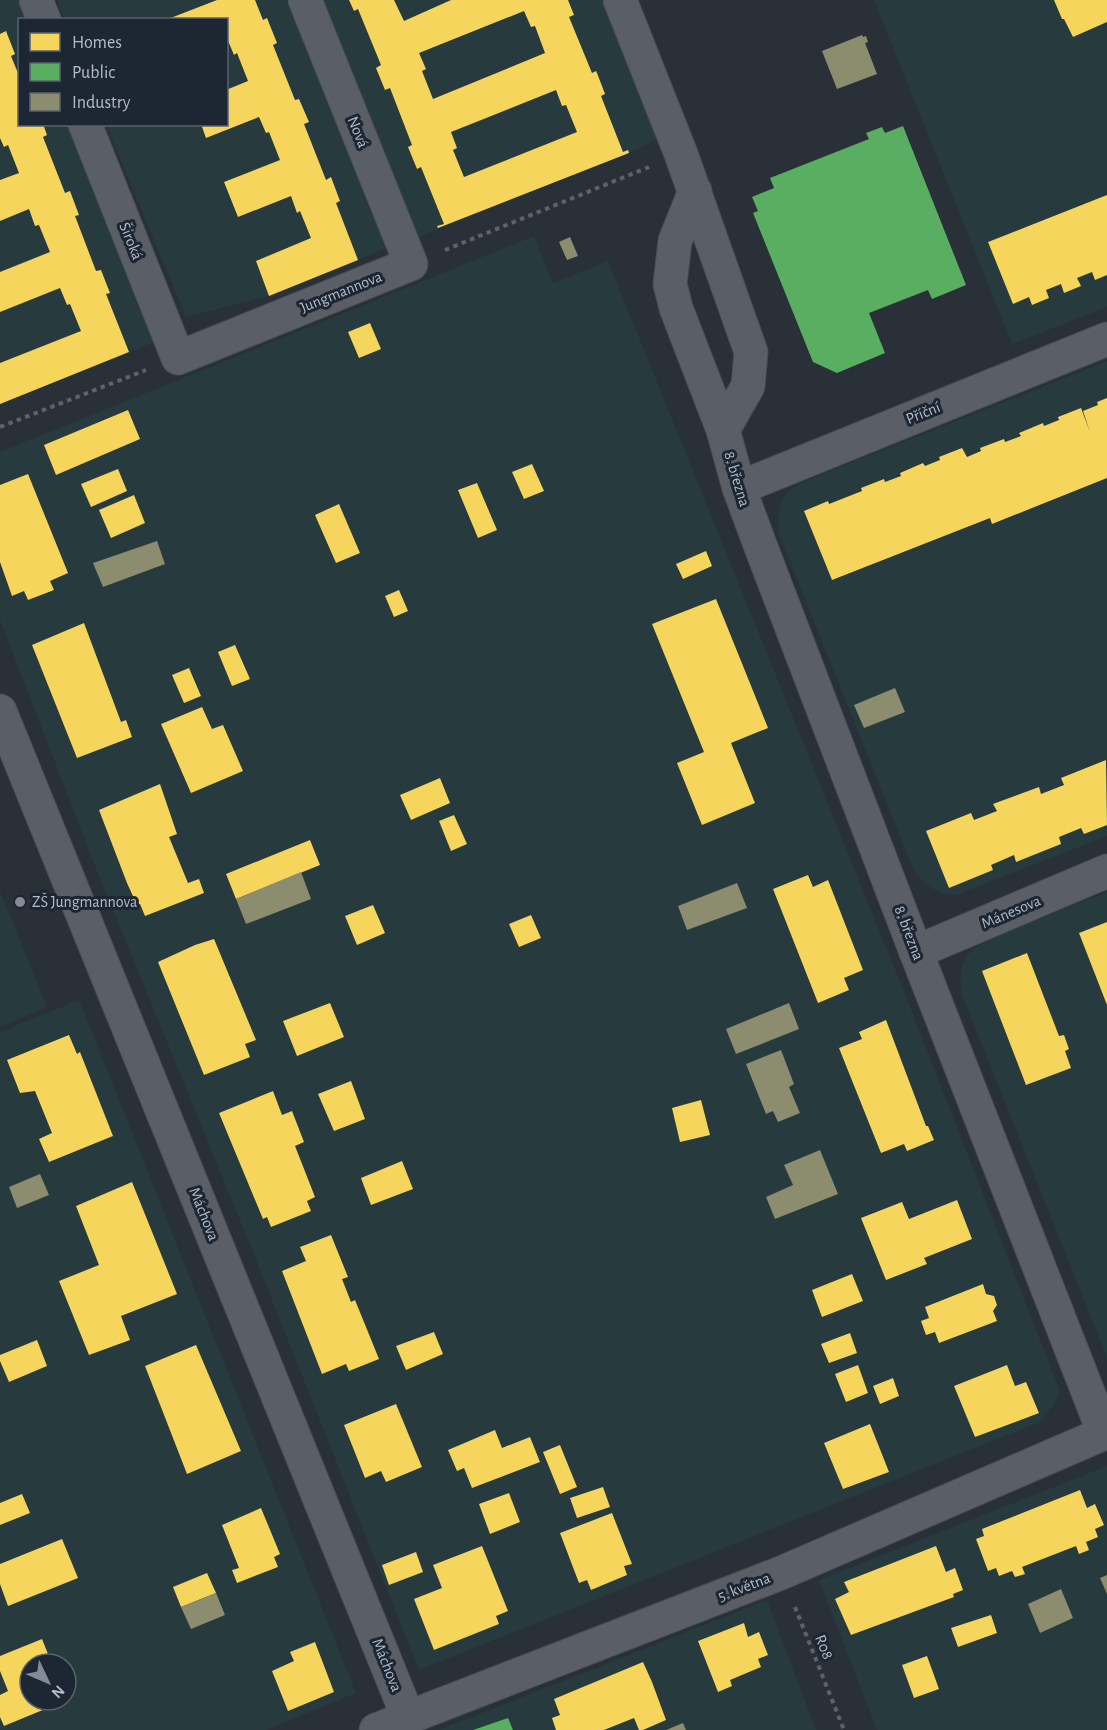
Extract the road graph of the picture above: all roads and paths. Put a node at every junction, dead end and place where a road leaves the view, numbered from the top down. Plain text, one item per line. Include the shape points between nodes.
1 (36, 0) edge
2 (305, 0) edge
3 (620, 0) edge
4 (43, 18) edge
5 (86, 126) edge
6 (681, 154) junction
7 (695, 191) junction
8 (411, 264) junction
9 (1107, 339) edge
10 (178, 358) junction
11 (0, 427) edge
12 (723, 430) junction
13 (739, 488) junction
14 (0, 711) edge
15 (1107, 871) edge
16 (916, 952) junction
17 (1105, 1432) edge
18 (781, 1573) junction
19 (408, 1717) junction
20 (376, 1730) edge
21 (844, 1730) edge

1 - 4 street
2 - 8 street, Nová
3 - 6 street, 8. března
5 - 10 street, Široká
6 - 7 street, 8. března
6 - 8 path
7 - 12 street, 8. března via 675,241 670,284
7 - 12 street, 8. března via 752,352 748,386
8 - 10 street, Jungmannova
9 - 13 street, Příční
10 - 11 path
12 - 13 street, 8. března
13 - 16 street, 8. března
14 - 19 street, Máchova
15 - 16 street, Mánesova
16 - 17 street, 8. března
17 - 18 street, 5. května
18 - 19 street, 5. května
18 - 21 path, R08
19 - 20 street, 5. května

